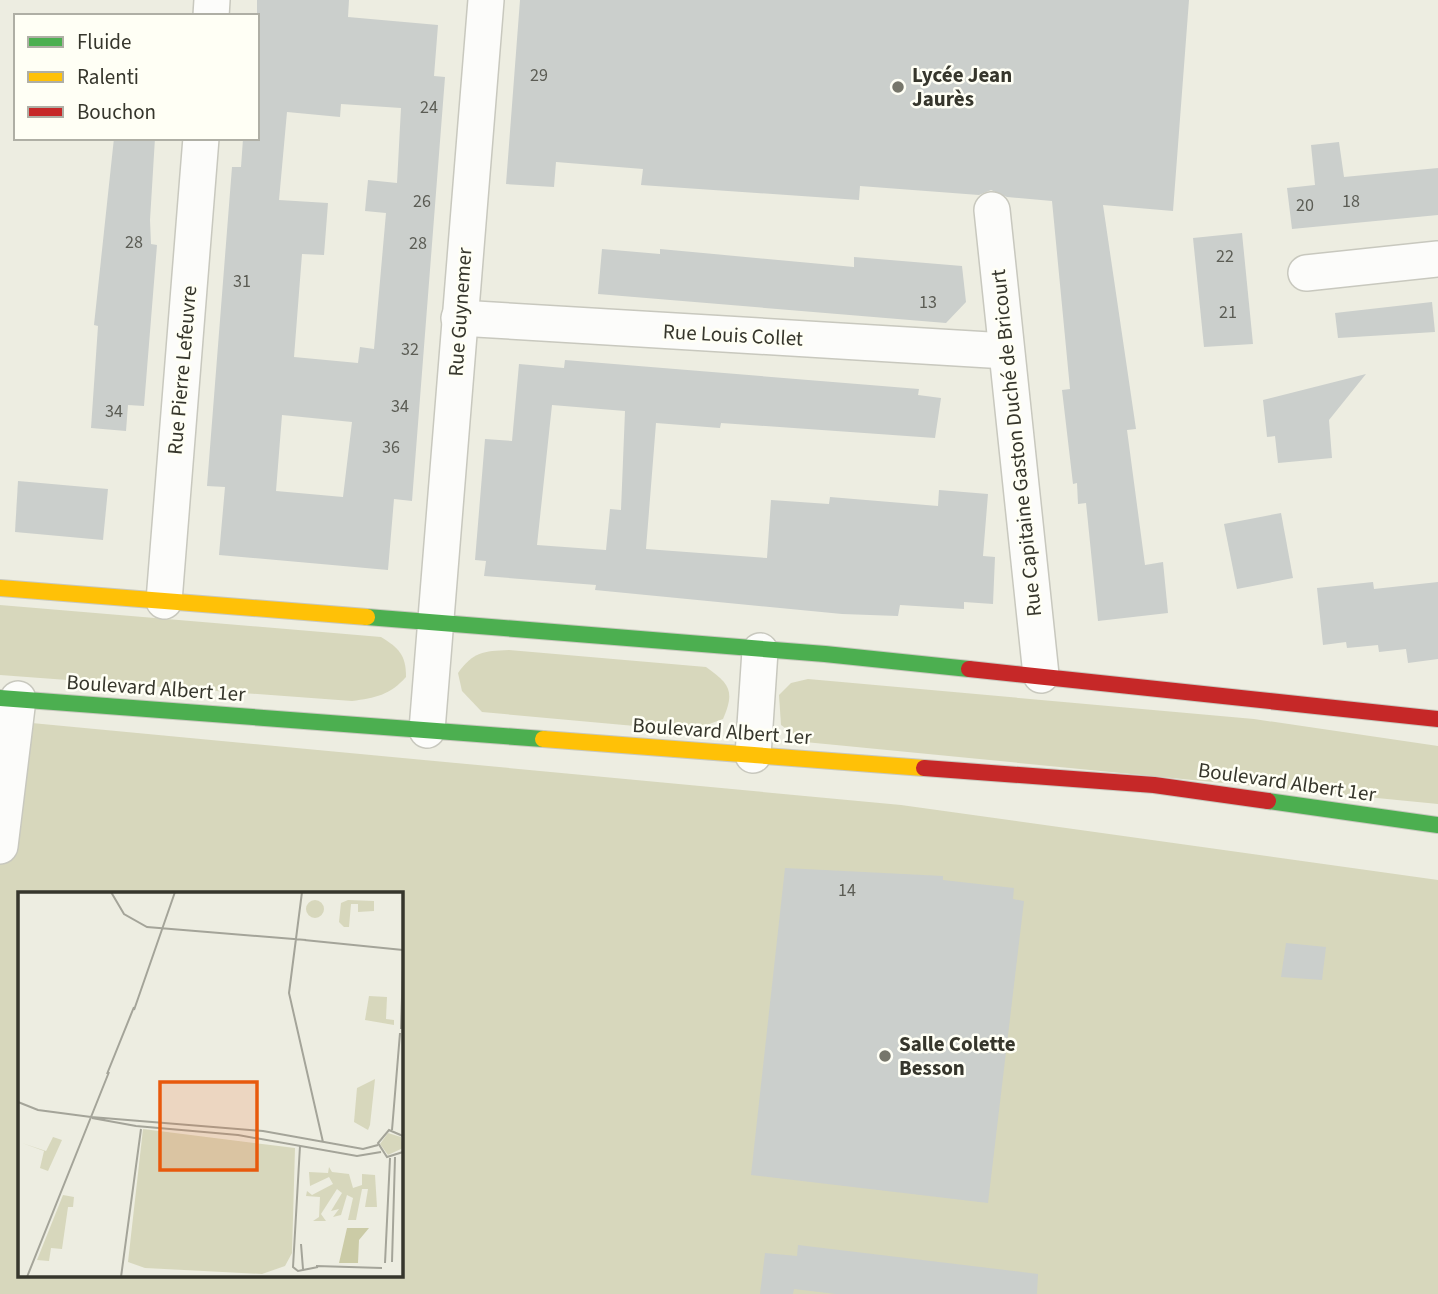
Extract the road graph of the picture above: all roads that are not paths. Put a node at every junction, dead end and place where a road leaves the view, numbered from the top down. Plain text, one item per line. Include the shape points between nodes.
1 (486, 0) edge
2 (201, 140) edge
3 (992, 211) dead end
4 (1438, 259) edge
5 (1306, 273) dead end
6 (459, 318) junction
7 (1006, 351) junction
8 (0, 588) edge
9 (164, 601) junction
10 (437, 623) junction
11 (760, 651) junction
12 (1041, 675) junction
13 (9, 698) edge
14 (1438, 719) edge
15 (427, 730) junction
16 (753, 755) junction
17 (1438, 825) edge
18 (0, 846) edge

1 - 6 street, Rue Guynemer
2 - 9 street, Rue Pierre Lefeuvre
3 - 7 street, Rue Capitaine Gaston Duché de Bricourt
4 - 5 street
6 - 7 street, Rue Louis Collet
6 - 10 street, Rue Guynemer
7 - 12 street, Rue Capitaine Gaston Duché de Bricourt
8 - 9 main road
9 - 10 main road
10 - 11 main road
10 - 15 street, Rue Guynemer
11 - 12 main road
11 - 16 street
12 - 14 main road
13 - 15 main road, Boulevard Albert 1er
13 - 18 street
15 - 16 main road, Boulevard Albert 1er
16 - 17 main road, Boulevard Albert 1er via 1154,785

